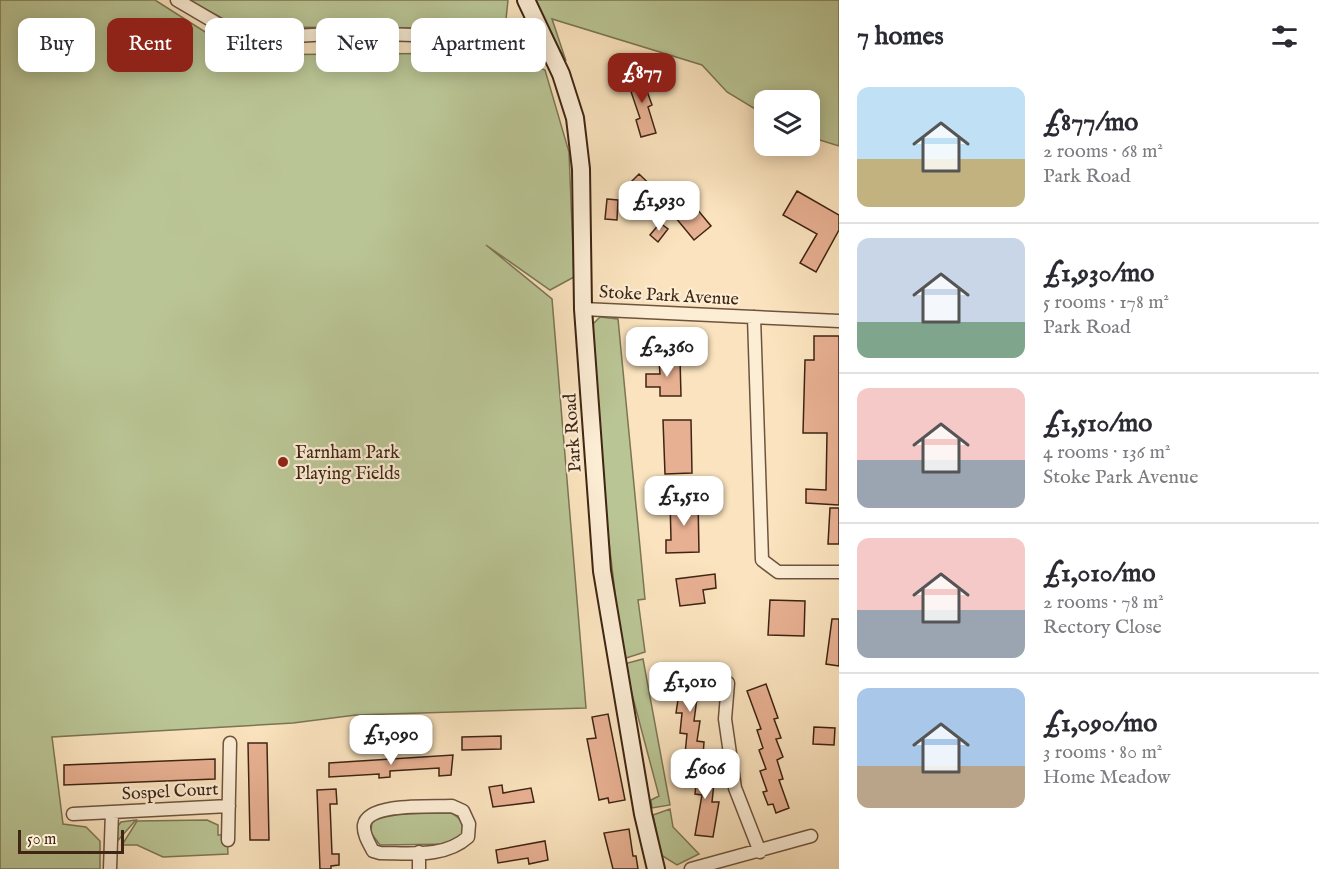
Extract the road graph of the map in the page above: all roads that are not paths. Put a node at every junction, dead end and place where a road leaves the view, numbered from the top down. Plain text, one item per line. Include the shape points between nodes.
1 (177, 0) edge
2 (526, 0) edge
3 (534, 18) edge
4 (411, 35) edge
5 (546, 45) edge
6 (583, 309) junction
7 (754, 317) junction
8 (839, 321) edge
9 (839, 572) edge
10 (728, 683) dead end
11 (230, 743) dead end
12 (229, 806) junction
13 (112, 812) junction
14 (73, 814) dead end
15 (811, 836) dead end
16 (228, 840) dead end
17 (419, 852) junction
18 (760, 852) junction
19 (110, 869) edge
20 (419, 869) edge
21 (656, 869) edge
22 (691, 869) edge

1 - 4 street via 240,33
2 - 3 main road, Park Road
5 - 6 main road, Park Road via 561,74 575,117 581,169
6 - 7 street, Stoke Park Avenue
6 - 21 main road, Park Road via 602,571
7 - 8 street, Stoke Park Avenue
7 - 9 street, Stoke Park Avenue via 762,560 778,572
10 - 18 street via 725,719 735,788
11 - 12 street, Sospel Court
12 - 13 street, Sospel Court
12 - 16 street, Sospel Court
13 - 14 street, Sospel Court
13 - 19 street, Sospel Court
15 - 18 street
17 - 17 street via 373,851 364,824 369,815 383,809 452,806 463,811 469,824 468,837 456,848
17 - 20 street
18 - 22 street

